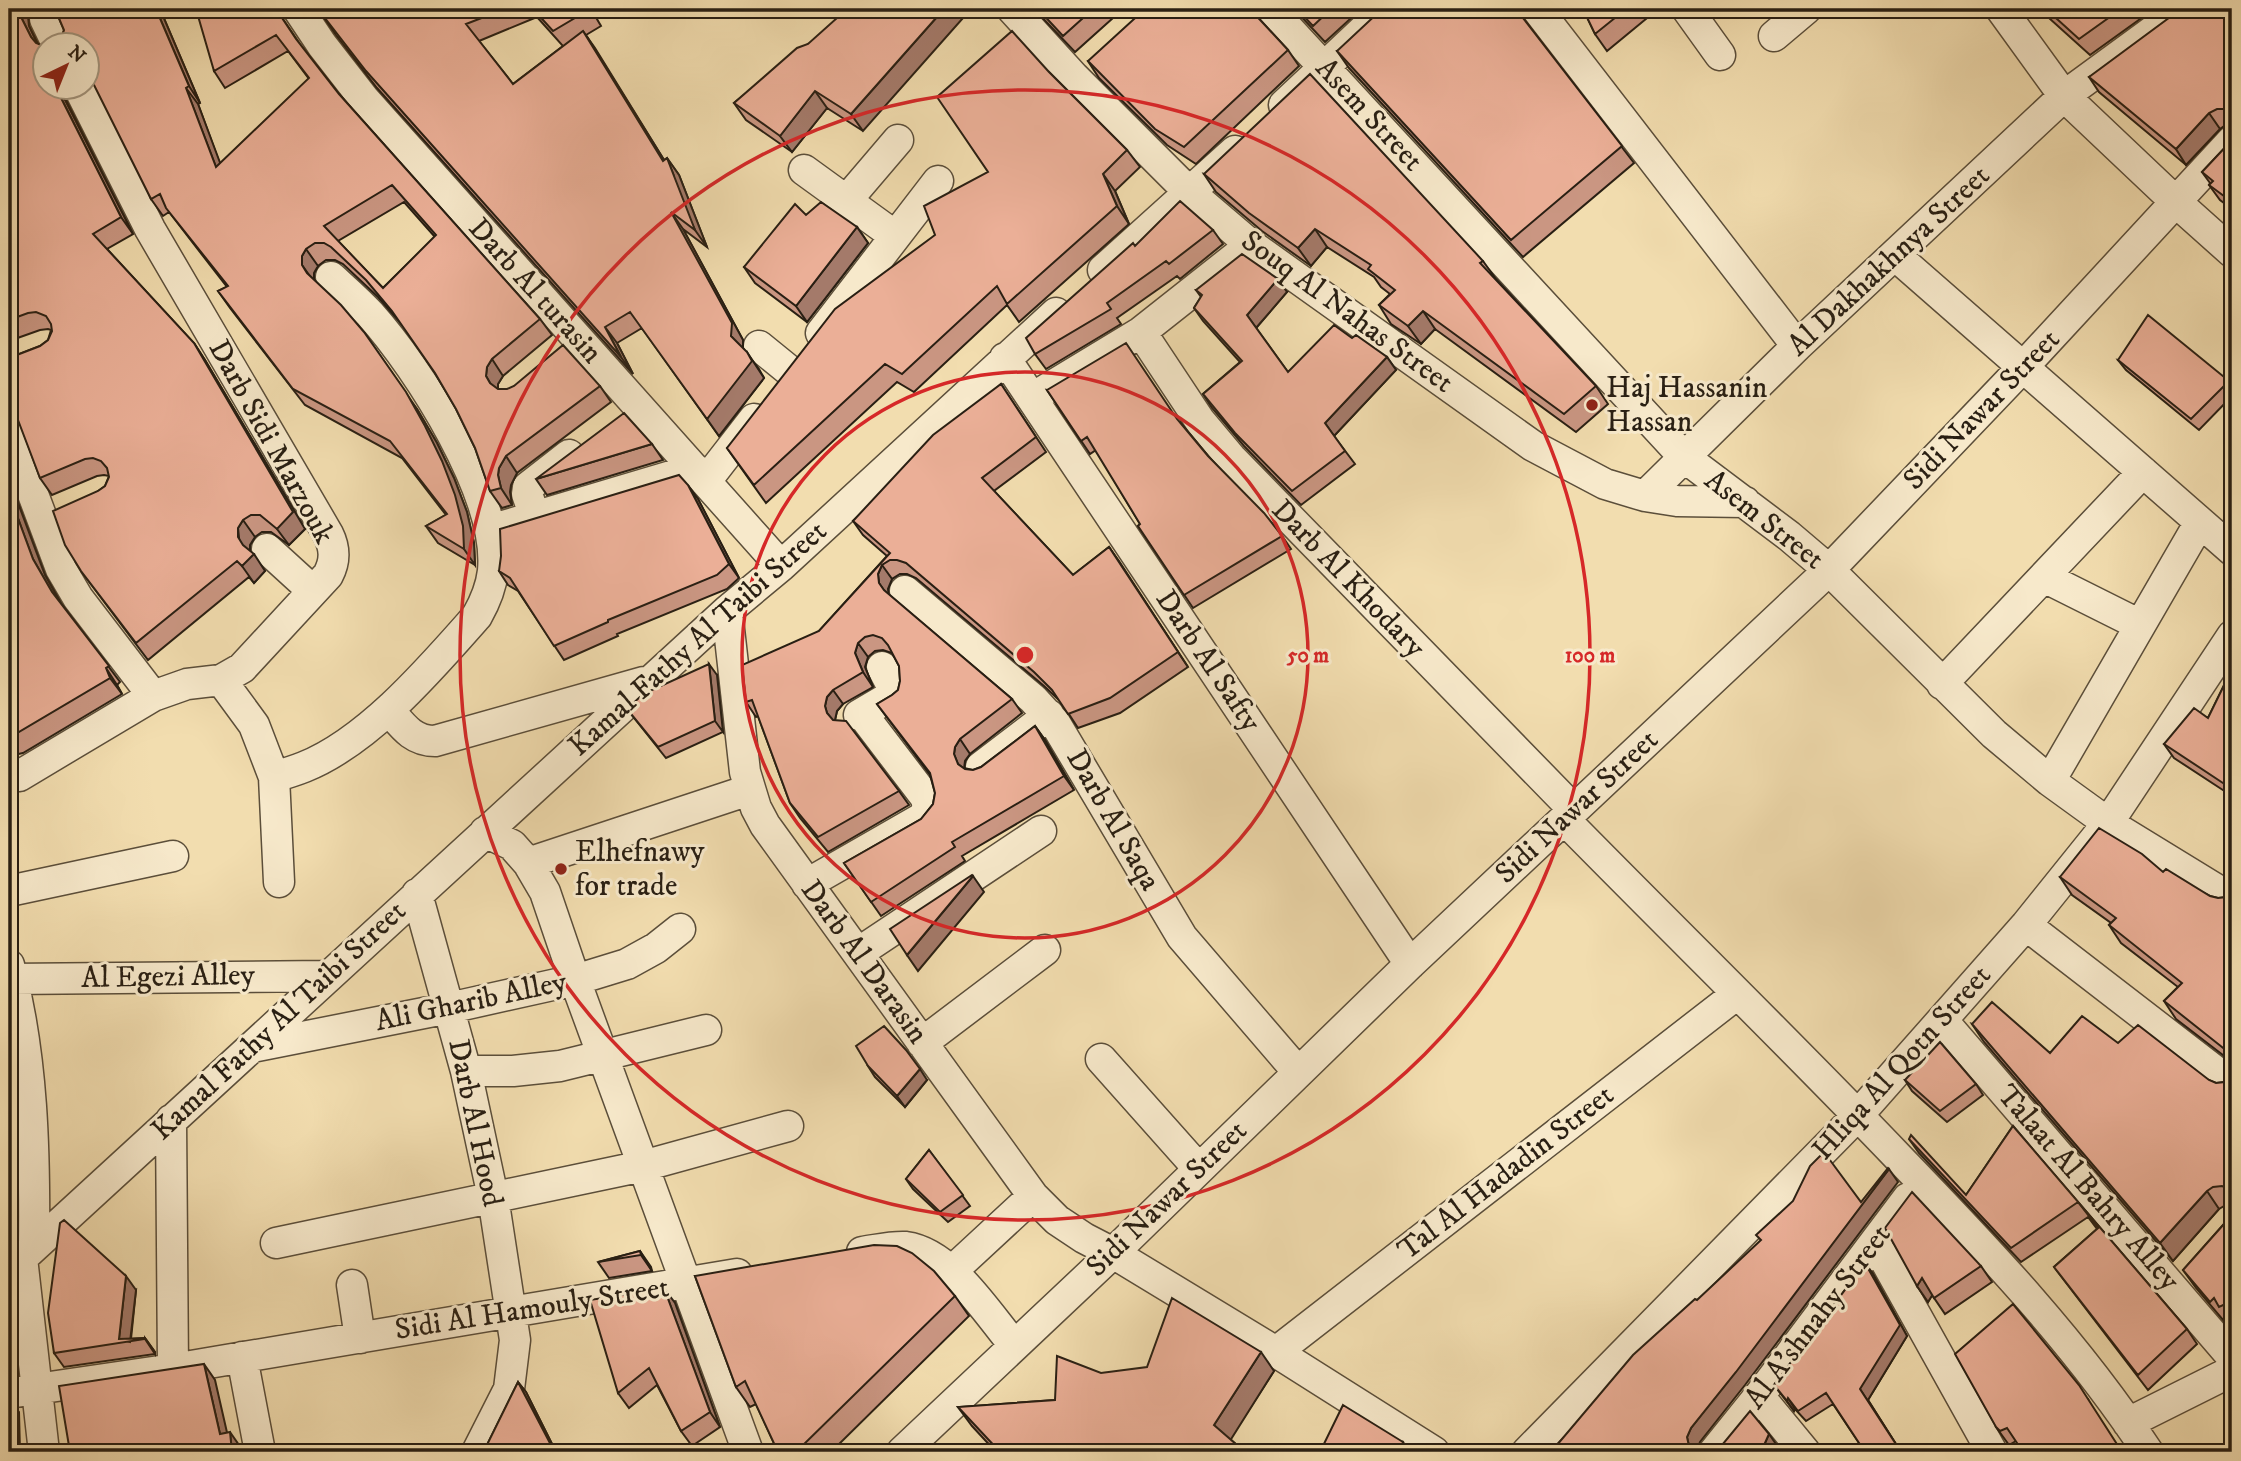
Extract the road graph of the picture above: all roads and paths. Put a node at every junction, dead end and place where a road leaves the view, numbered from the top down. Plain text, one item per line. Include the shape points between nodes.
1 (47, 9) edge
2 (298, 9) edge
3 (1012, 9) edge
4 (1270, 9) edge
5 (1386, 9) edge
6 (1537, 9) edge
7 (1688, 9) edge
8 (1807, 9) edge
9 (2001, 9) edge
10 (2183, 9) edge
11 (51, 32) edge
12 (1774, 36) dead end
13 (1720, 55) dead end
14 (1325, 67) junction
15 (2064, 96) junction
16 (86, 102) edge
17 (898, 140) dead end
18 (2232, 142) edge
19 (804, 170) dead end
20 (939, 181) dead end
21 (1190, 193) junction
22 (846, 201) junction
23 (2176, 202) junction
24 (895, 236) junction
25 (1251, 245) junction
26 (2232, 252) edge
27 (1896, 256) junction
28 (331, 276) edge
29 (1141, 332) junction
30 (759, 346) dead end
31 (1797, 346) junction
32 (1005, 358) junction
33 (2023, 367) junction
34 (792, 372) junction
35 (1032, 398) junction
36 (616, 421) junction
37 (9, 430) edge
38 (1684, 457) junction
39 (2143, 472) junction
40 (700, 475) junction
41 (1645, 496) junction
42 (1745, 502) junction
43 (535, 517) junction
44 (2200, 522) junction
45 (490, 530) junction
46 (267, 549) edge
47 (2232, 550) edge
48 (781, 566) junction
49 (1829, 570) junction
50 (2044, 577) junction
51 (905, 591) dead end
52 (313, 592) junction
53 (727, 611) junction
54 (2140, 625) junction
55 (2232, 636) edge
56 (882, 667) dead end
57 (221, 680) junction
58 (651, 680) junction
59 (1942, 684) junction
60 (153, 696) junction
61 (389, 710) junction
62 (1049, 716) junction
63 (981, 766) edge
64 (12, 775) edge
65 (274, 777) junction
66 (2050, 781) junction
67 (749, 790) junction
68 (1569, 815) junction
69 (2108, 823) junction
70 (1041, 831) dead end
71 (485, 832) junction
72 (173, 856) dead end
73 (528, 863) junction
74 (279, 882) dead end
75 (807, 884) junction
76 (9, 891) edge
77 (417, 894) junction
78 (2232, 899) edge
79 (2026, 925) junction
80 (680, 929) dead end
81 (1045, 950) dead end
82 (858, 953) junction
83 (1410, 964) junction
84 (10, 974) edge
85 (327, 976) junction
86 (575, 980) junction
87 (1737, 994) junction
88 (449, 1008) junction
89 (1943, 1021) junction
90 (706, 1030) dead end
91 (922, 1044) junction
92 (251, 1047) junction
93 (603, 1056) junction
94 (1101, 1059) dead end
95 (466, 1071) junction
96 (1298, 1072) junction
97 (2232, 1084) edge
98 (1858, 1115) junction
99 (171, 1120) junction
100 (788, 1126) dead end
101 (643, 1166) junction
102 (1198, 1168) junction
103 (1921, 1181) junction
104 (1033, 1196) junction
105 (493, 1197) junction
106 (1875, 1242) junction
107 (276, 1243) dead end
108 (1113, 1253) junction
109 (22, 1257) edge
110 (832, 1258) edge
111 (765, 1269) edge
112 (952, 1271) junction
113 (685, 1284) junction
114 (352, 1285) dead end
115 (512, 1313) junction
116 (360, 1338) junction
117 (1014, 1345) junction
118 (1276, 1352) junction
119 (242, 1357) junction
120 (2232, 1357) edge
121 (173, 1368) junction
122 (2232, 1371) edge
123 (22, 1391) edge
124 (1759, 1396) junction
125 (2128, 1423) junction
126 (44, 1452) edge
127 (260, 1452) edge
128 (477, 1452) edge
129 (748, 1452) edge
130 (902, 1452) edge
131 (1434, 1452) edge
132 (1527, 1452) edge
133 (1714, 1452) edge
134 (1805, 1452) edge
135 (1992, 1452) edge
136 (2148, 1452) edge

1 - 11 street via 45,19
2 - 36 street, Darb Al turasin via 364,99 567,346
3 - 21 street, Souq Al Nahas Street via 1083,68
4 - 14 street, Asem Street
5 - 14 street, Kamal Fathy Al Taibi Street
6 - 31 street
7 - 13 street
8 - 12 street
9 - 15 street
10 - 15 street, Al Dakhakhnya Street
14 - 21 street, Kamal Fathy Al Taibi Street
14 - 38 street, Asem Street
15 - 23 street
15 - 27 street, Al Dakhakhnya Street
16 - 52 street, Darb Sidi Marzouk via 150,229 333,544 333,565
17 - 22 street
18 - 23 street, Sidi Nawar Street
19 - 22 street
20 - 24 street
21 - 25 street, Souq Al Nahas Street
21 - 32 street, Kamal Fathy Al Taibi Street
22 - 24 street
23 - 26 street
23 - 33 street, Sidi Nawar Street
24 - 34 street
25 - 29 street
25 - 41 street, Souq Al Nahas Street via 1533,446 1605,484
27 - 31 street, Al Dakhakhnya Street
27 - 33 street
28 - 45 street via 370,313 430,393 454,436
29 - 35 street
29 - 68 street, Darb Al Khodary via 1193,411 1231,458
30 - 34 street
31 - 38 street, Al Dakhakhnya Street
32 - 35 street, Darb Al Safty
32 - 48 street, Kamal Fathy Al Taibi Street
33 - 39 street
33 - 49 street, Sidi Nawar Street
34 - 40 street
35 - 83 street, Darb Al Safty
36 - 40 street, Darb Al turasin
36 - 43 street via 528,487
37 - 60 street via 54,514 54,555 69,584
38 - 41 street, Al Dakhakhnya Street
38 - 42 street, Asem Street
39 - 44 street
39 - 50 street
40 - 43 street
40 - 48 street, Darb Al turasin
41 - 42 street, Souq Al Nahas Street
42 - 49 street, Asem Street
43 - 45 street
44 - 47 street
44 - 54 street
45 - 61 street via 494,568 486,601
46 - 52 street
48 - 53 street, Kamal Fathy Al Taibi Street
49 - 59 street, Asem Street
49 - 68 street, Sidi Nawar Street
50 - 54 street
50 - 59 street
51 - 62 street, Darb Al Saqa
52 - 57 street, Darb Sidi Marzouk via 242,668
53 - 58 street, Kamal Fathy Al Taibi Street
53 - 67 street, Darb Al Darasin
54 - 66 street
55 - 69 street, Hliqa Al Qotn Street
56 - 75 street via 892,695 857,716 926,798 928,809 922,818
57 - 60 street, Darb Sidi Marzouk via 187,684
57 - 65 street via 254,725
58 - 61 street via 435,741 414,736
58 - 71 street, Kamal Fathy Al Taibi Street
59 - 66 street, Asem Street
60 - 64 street, Darb Sidi Marzouk
61 - 65 street via 337,750
62 - 63 street
62 - 96 street, Darb Al Saqa via 1182,937
65 - 74 street
66 - 69 street, Asem Street
67 - 73 street
67 - 75 street, Darb Al Darasin via 765,825
68 - 83 street, Sidi Nawar Street
68 - 87 street, Darb Al Khodary
69 - 78 street, Asem Street
69 - 79 street, Hliqa Al Qotn Street
70 - 82 street
71 - 73 street via 512,845
71 - 77 street, Kamal Fathy Al Taibi Street
72 - 76 street
73 - 86 street via 545,892
75 - 82 street, Darb Al Darasin
77 - 85 street, Kamal Fathy Al Taibi Street
77 - 88 street, Darb Al Hood
79 - 89 street, Hliqa Al Qotn Street
79 - 97 street
80 - 86 street, Ali Gharib Alley via 626,964
81 - 91 street
82 - 91 street, Darb Al Darasin
83 - 96 street, Sidi Nawar Street
84 - 85 street, Al Egezi Alley
84 - 109 street via 24,1043 35,1177
85 - 92 street, Kamal Fathy Al Taibi Street
86 - 88 street, Ali Gharib Alley
86 - 93 street
87 - 98 street, Darb Al Khodary
87 - 118 street, Tal Al Hadadin Street
88 - 92 street, Ali Gharib Alley
88 - 95 street, Darb Al Hood
89 - 98 street, Hliqa Al Qotn Street
89 - 120 street, Talaat Al Bahry Alley via 2182,1277
90 - 93 street
91 - 104 street, Darb Al Darasin
92 - 99 street, Kamal Fathy Al Taibi Street
93 - 95 street via 548,1068
93 - 101 street
94 - 102 street
95 - 105 street, Darb Al Hood
96 - 102 street, Sidi Nawar Street
98 - 103 street, Darb Al Khodary
98 - 132 street, Hliqa Al Qotn Street
99 - 109 street, Kamal Fathy Al Taibi Street
99 - 121 street
100 - 101 street
101 - 105 street
101 - 113 street
102 - 108 street, Sidi Nawar Street
103 - 106 street, Al A'shnahy Street
103 - 125 street, Darb Al Khodary via 2038,1308
104 - 108 street, Darb Al Darasin via 1057,1220
104 - 112 street
105 - 107 street
105 - 115 street, Darb Al Hood
106 - 124 street, Al A'shnahy Street
106 - 135 street
108 - 117 street, Sidi Nawar Street
108 - 118 street, Darb Al Darasin
109 - 123 street
110 - 112 street via 905,1247 939,1259
111 - 113 street, Sidi Al Hamouly Street
112 - 117 street
113 - 115 street, Sidi Al Hamouly Street
113 - 129 street
114 - 116 street
115 - 116 street, Sidi Al Hamouly Street
115 - 128 street, Darb Al Hood via 516,1340 509,1389
116 - 119 street, Sidi Al Hamouly Street
117 - 130 street, Sidi Nawar Street
118 - 131 street, Darb Al Darasin
119 - 121 street, Sidi Al Hamouly Street
119 - 127 street
121 - 123 street, Sidi Al Hamouly Street
122 - 125 street
123 - 126 street
124 - 133 street, Al A'shnahy Street
124 - 134 street
125 - 136 street, Darb Al Khodary

